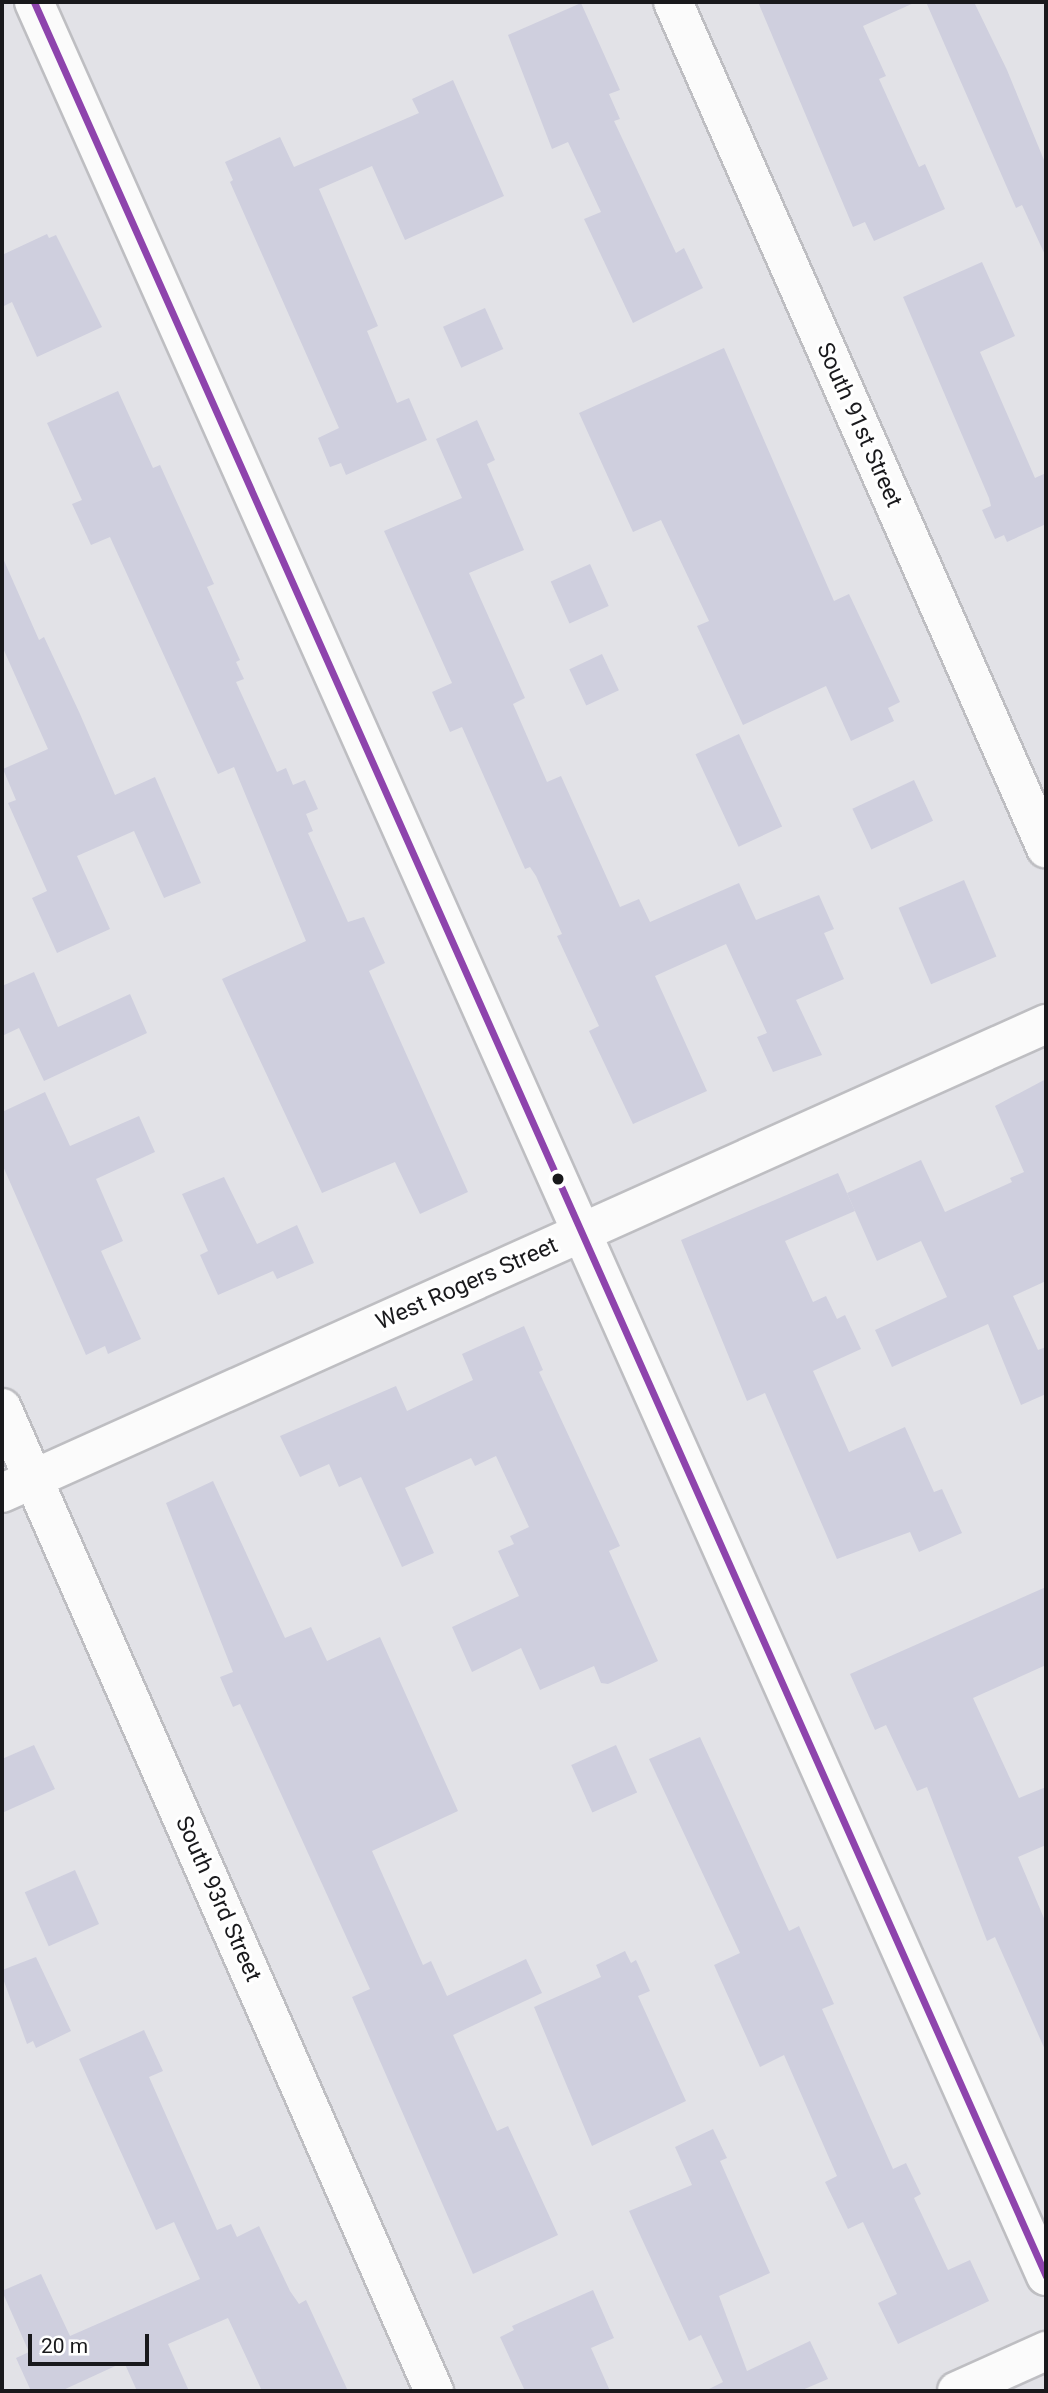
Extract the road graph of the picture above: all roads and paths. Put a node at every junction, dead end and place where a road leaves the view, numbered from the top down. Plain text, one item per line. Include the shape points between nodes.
1 (34, 2) edge
2 (673, 2) edge
3 (1046, 848) edge
4 (1046, 1024) edge
5 (584, 1231) junction
6 (2, 1408) edge
7 (18, 1486) edge
8 (1046, 2276) edge
9 (1046, 2351) edge
10 (434, 2391) edge
11 (957, 2391) edge

1 - 5 street
2 - 3 street, South 91st Street
4 - 5 street, West Rogers Street
5 - 7 street, West Rogers Street
5 - 8 street
6 - 7 street, South 93rd Street
7 - 10 street, South 93rd Street
9 - 11 street

